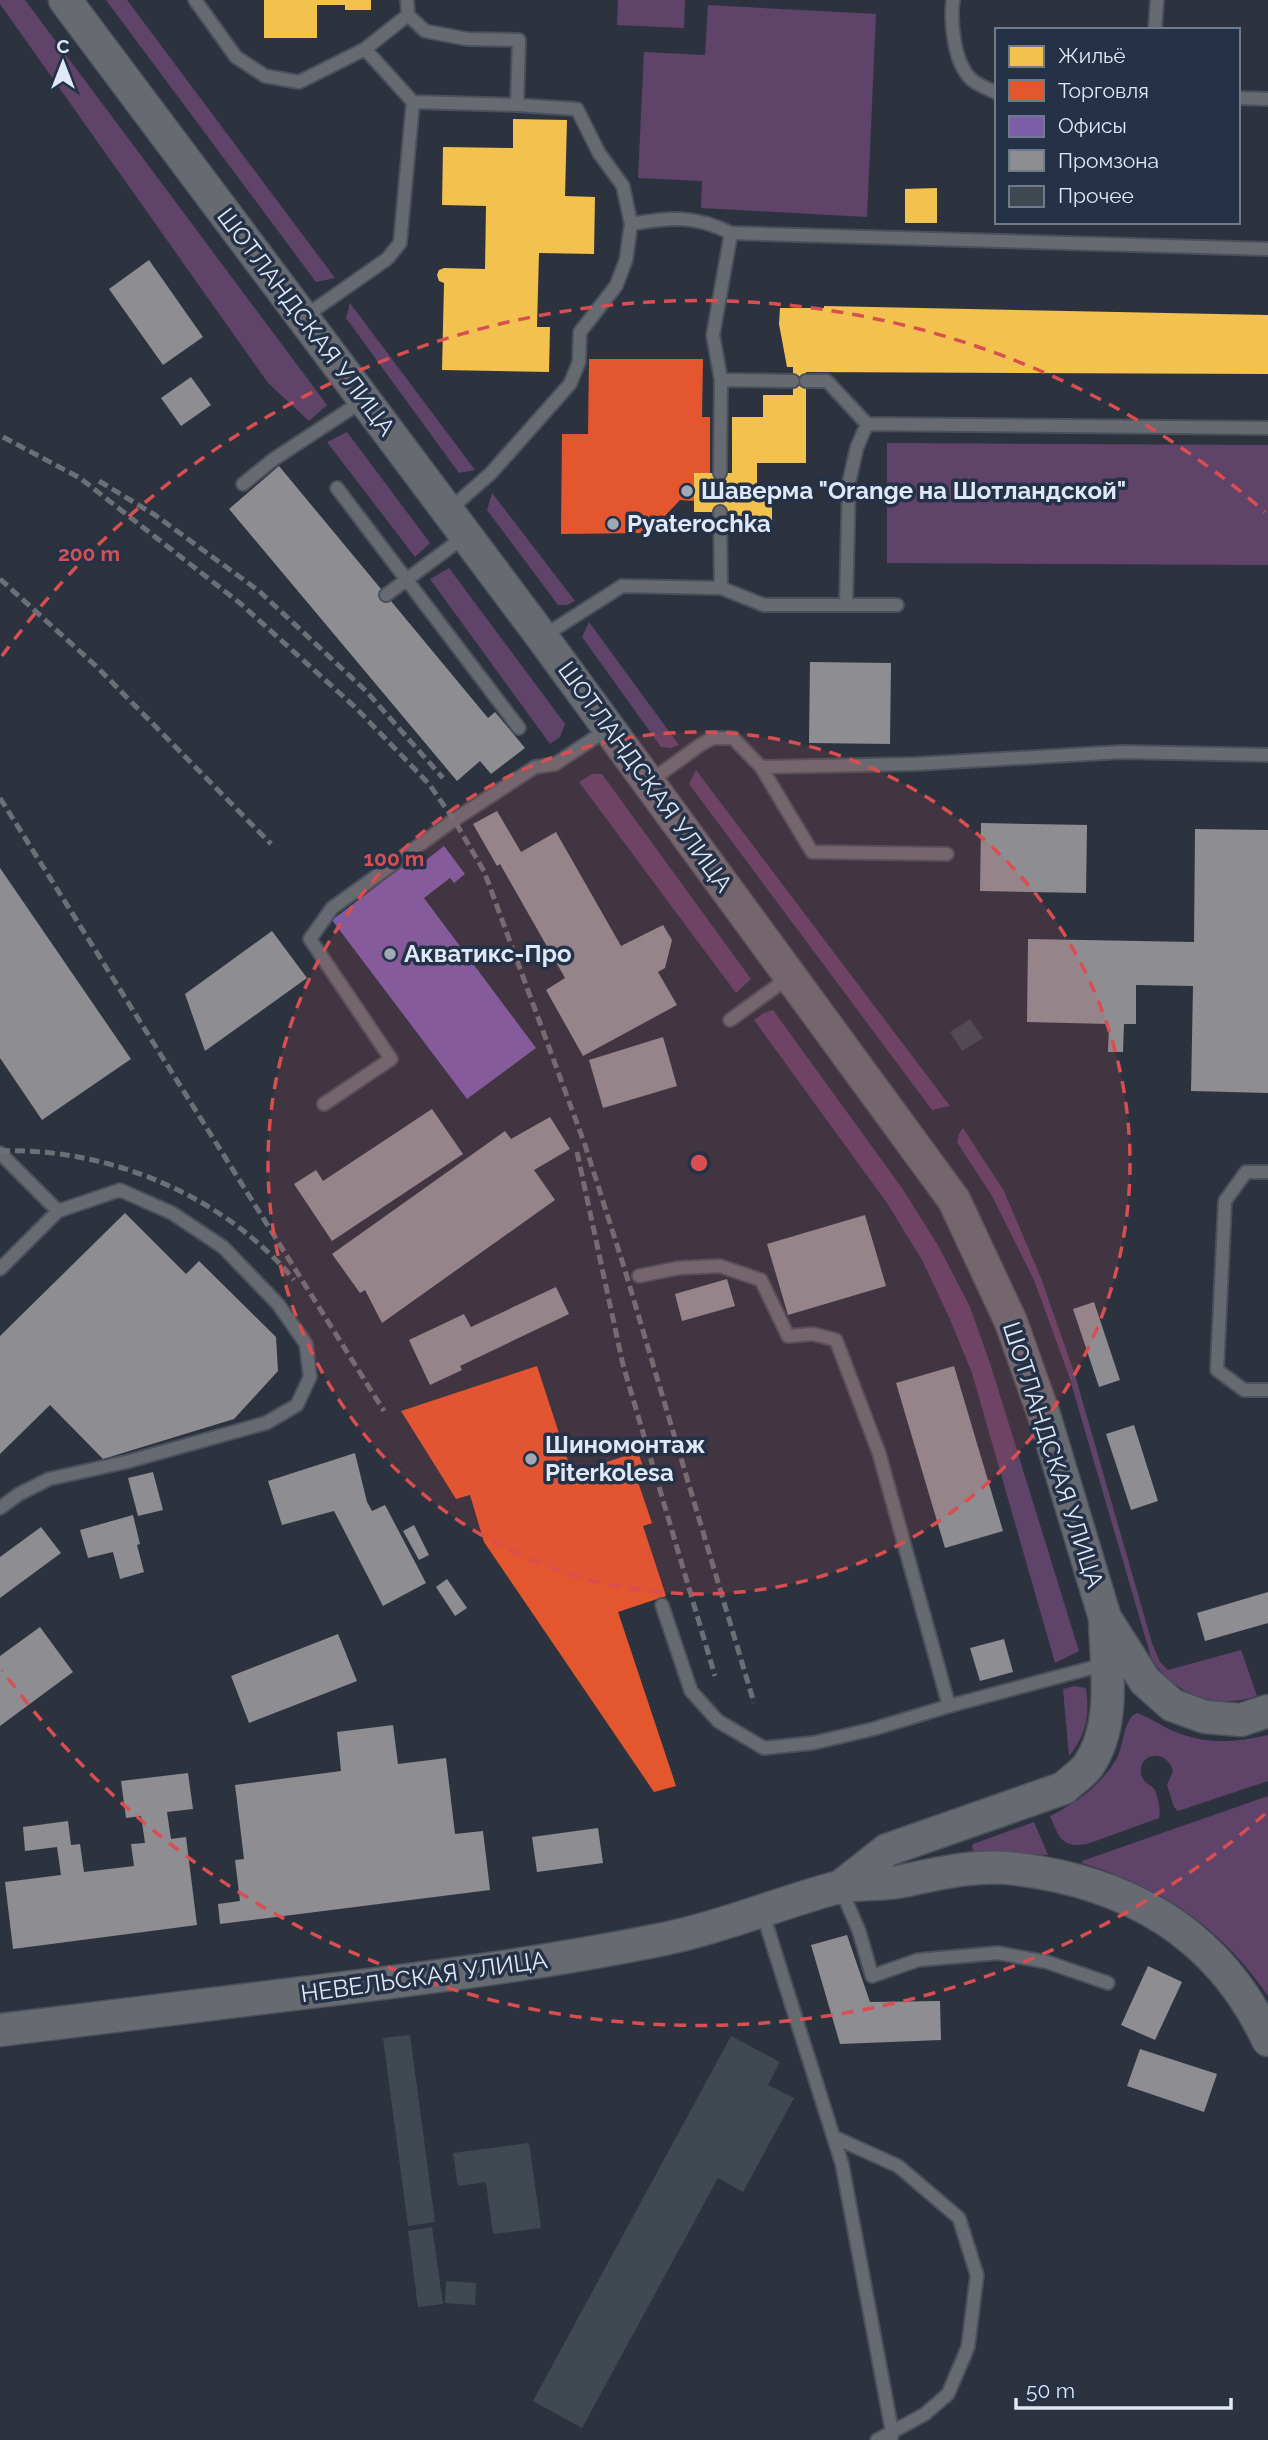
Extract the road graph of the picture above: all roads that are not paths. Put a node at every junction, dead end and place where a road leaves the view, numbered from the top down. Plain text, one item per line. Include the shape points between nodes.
1 (65, 0) edge
2 (195, 0) edge
3 (407, 0) edge
4 (953, 0) edge
5 (1157, 0) edge
6 (408, 15) junction
7 (1155, 28) edge
8 (365, 50) junction
9 (995, 92) edge
10 (1240, 98) edge
11 (1268, 99) edge
12 (413, 102) junction
13 (517, 105) junction
14 (631, 224) junction
15 (730, 233) junction
16 (1268, 249) edge
17 (303, 317) junction
18 (721, 380) junction
19 (365, 400) junction
20 (867, 424) junction
21 (1268, 428) edge
22 (720, 473) dead end
23 (243, 484) dead end
24 (337, 488) dead end
25 (720, 512) dead end
26 (457, 524) junction
27 (406, 580) junction
28 (721, 588) junction
29 (386, 595) dead end
30 (846, 605) junction
31 (897, 605) dead end
32 (542, 637) junction
33 (519, 728) dead end
34 (608, 729) junction
35 (1268, 755) edge
36 (761, 767) junction
37 (649, 782) junction
38 (947, 854) dead end
39 (791, 976) junction
40 (730, 1020) dead end
41 (324, 1104) dead end
42 (0, 1153) edge
43 (1268, 1172) edge
44 (58, 1211) junction
45 (0, 1269) edge
46 (639, 1276) dead end
47 (1268, 1391) edge
48 (0, 1508) edge
49 (662, 1605) dead end
50 (1105, 1618) junction
51 (1105, 1664) junction
52 (950, 1706) junction
53 (1268, 1711) edge
54 (840, 1887) junction
55 (761, 1910) junction
56 (1108, 1983) dead end
57 (0, 2030) edge
58 (1268, 2040) edge
59 (834, 2137) junction
60 (892, 2435) edge
61 (877, 2440) edge

1 - 17 street, ШОТЛАНДСКАЯ УЛИЦА
2 - 8 lane via 236,57 265,76 299,82
3 - 6 lane
4 - 9 lane via 958,57 971,79
5 - 7 lane
6 - 8 lane
6 - 13 lane via 425,31 467,39 519,40
8 - 12 lane
10 - 11 lane
12 - 13 lane
12 - 17 lane via 400,243 387,259
13 - 14 lane via 577,110 622,186
14 - 15 lane via 664,218 707,221
14 - 26 lane via 617,286 580,332 579,362 570,384 491,473
15 - 16 lane
15 - 18 lane via 713,335
17 - 19 street, ШОТЛАНДСКАЯ УЛИЦА
18 - 20 lane via 827,381
18 - 22 lane
19 - 23 lane
19 - 26 street, ШОТЛАНДСКАЯ УЛИЦА
20 - 21 lane
20 - 30 lane via 849,482
24 - 27 lane
25 - 28 lane
26 - 27 lane
26 - 32 street, ШОТЛАНДСКАЯ УЛИЦА
27 - 29 lane
27 - 33 lane
28 - 30 lane via 764,605
28 - 32 lane via 622,586
30 - 31 lane
32 - 34 street, ШОТЛАНДСКАЯ УЛИЦА
34 - 37 street, ШОТЛАНДСКАЯ УЛИЦА
34 - 41 lane via 555,764 535,767 332,908 310,939 391,1059
35 - 36 lane via 1122,752
36 - 37 lane via 733,738 713,738
36 - 38 lane via 812,852
37 - 39 street, ШОТЛАНДСКАЯ УЛИЦА
39 - 40 lane
39 - 50 street, ШОТЛАНДСКАЯ УЛИЦА via 954,1200 1012,1322
42 - 44 lane
43 - 47 lane via 1246,1172 1225,1201 1217,1370 1244,1390
44 - 45 lane
44 - 48 lane via 120,1190 172,1213 223,1247 278,1304 306,1344 310,1377 297,1405 266,1423 49,1479
46 - 52 lane via 720,1266 761,1280 788,1336 813,1334 836,1340 879,1453
49 - 52 lane via 691,1691 718,1721 764,1748 849,1735
50 - 51 street
50 - 53 street via 1144,1681 1172,1705 1205,1717 1241,1720
51 - 52 lane
51 - 54 street via 1105,1726 1087,1768 1063,1788 887,1850
54 - 55 street, НЕВЕЛЬСКАЯ УЛИЦА
54 - 56 lane via 872,1976 918,1960 998,1954 1047,1962
54 - 58 street via 973,1868 1053,1874 1107,1889 1163,1917 1210,1954 1253,2007
55 - 57 street, НЕВЕЛЬСКАЯ УЛИЦА via 664,1939 520,1966
55 - 59 lane
59 - 60 lane
59 - 60 lane via 898,2166 959,2218 977,2275 968,2347 948,2394
60 - 61 lane

